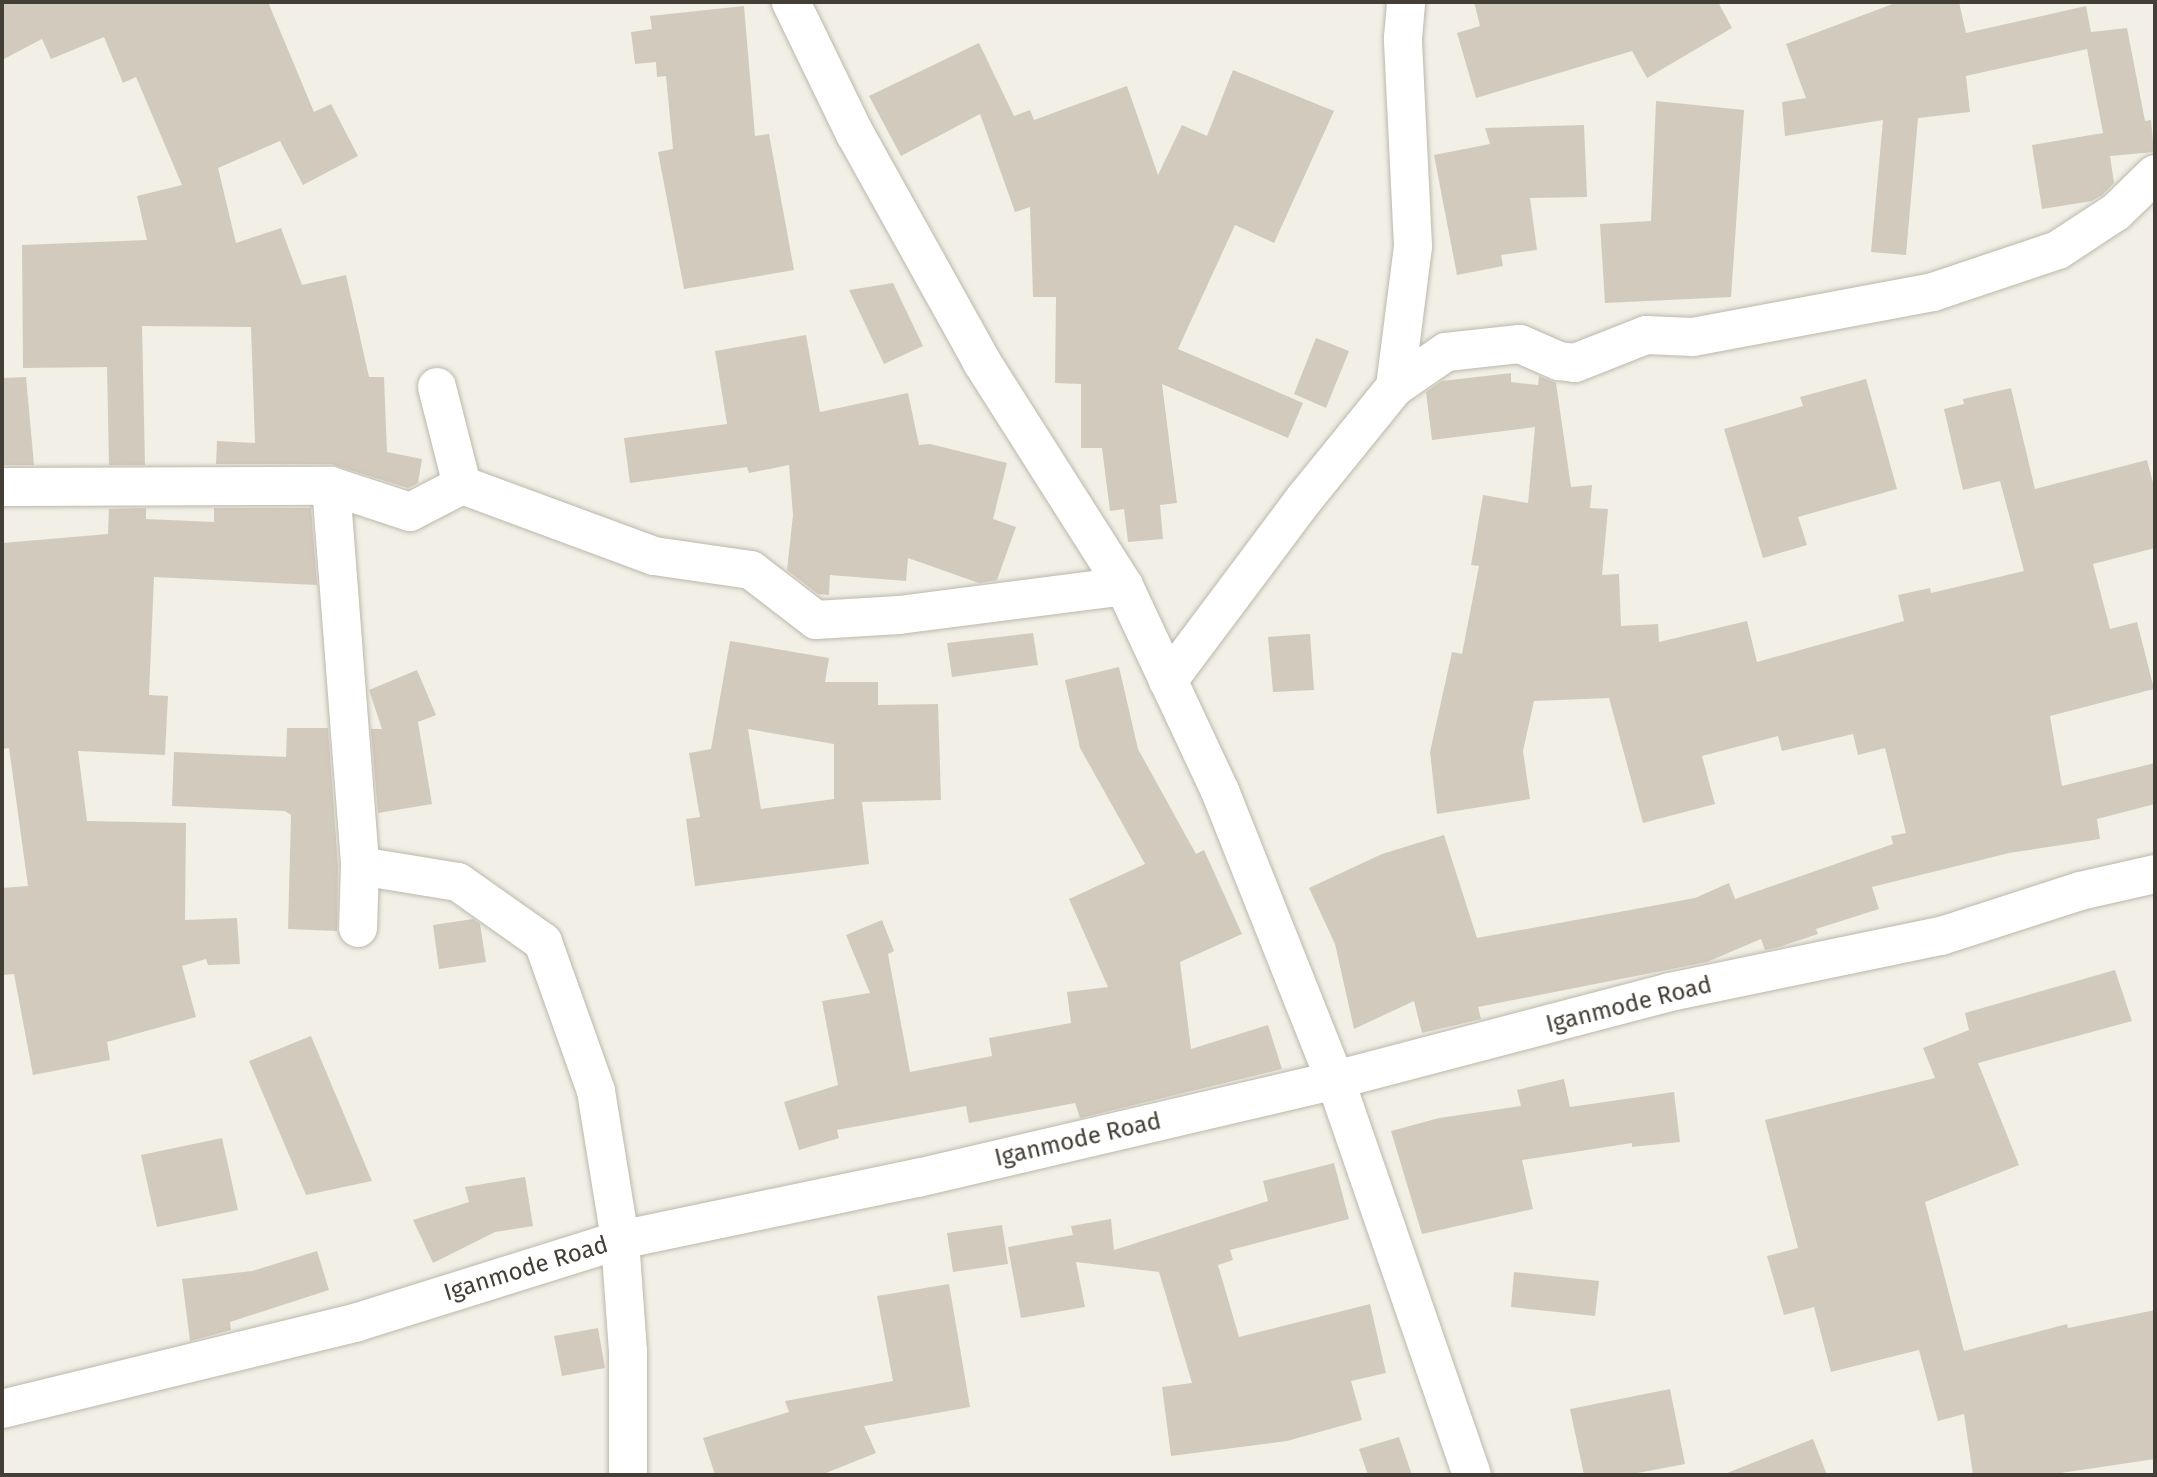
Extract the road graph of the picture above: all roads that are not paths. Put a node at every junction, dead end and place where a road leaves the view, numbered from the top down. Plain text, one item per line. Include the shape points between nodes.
1 (791, 2) edge
2 (1406, 2) edge
3 (2155, 174) edge
4 (1403, 317) junction
5 (1446, 352) junction
6 (437, 387) dead end
7 (1395, 387) junction
8 (462, 485) junction
9 (331, 486) junction
10 (2, 487) edge
11 (1124, 586) junction
12 (1168, 681) junction
13 (360, 866) junction
14 (2155, 874) edge
15 (358, 928) dead end
16 (1335, 1080) junction
17 (620, 1240) junction
18 (2, 1409) edge
19 (628, 1475) edge
20 (1472, 1475) edge

1 - 11 street via 855,134 982,362
2 - 4 street via 1403,38 1413,246
3 - 5 street via 2116,212 2058,250 1933,292 1693,337 1646,335 1576,363 1520,344
4 - 5 street
4 - 7 street
5 - 7 street
6 - 8 street
7 - 12 street
8 - 9 street via 410,512
8 - 11 street via 654,556 751,570 816,620 899,615
9 - 10 street
9 - 13 street
11 - 12 street
12 - 16 street via 1225,803
13 - 15 street
13 - 17 street via 458,882 543,942 596,1091
14 - 16 street, Iganmode Road via 2080,891 1941,936 1670,992
16 - 17 street, Iganmode Road via 918,1178
16 - 20 street
17 - 18 street, Iganmode Road via 358,1322
17 - 19 street via 628,1351

